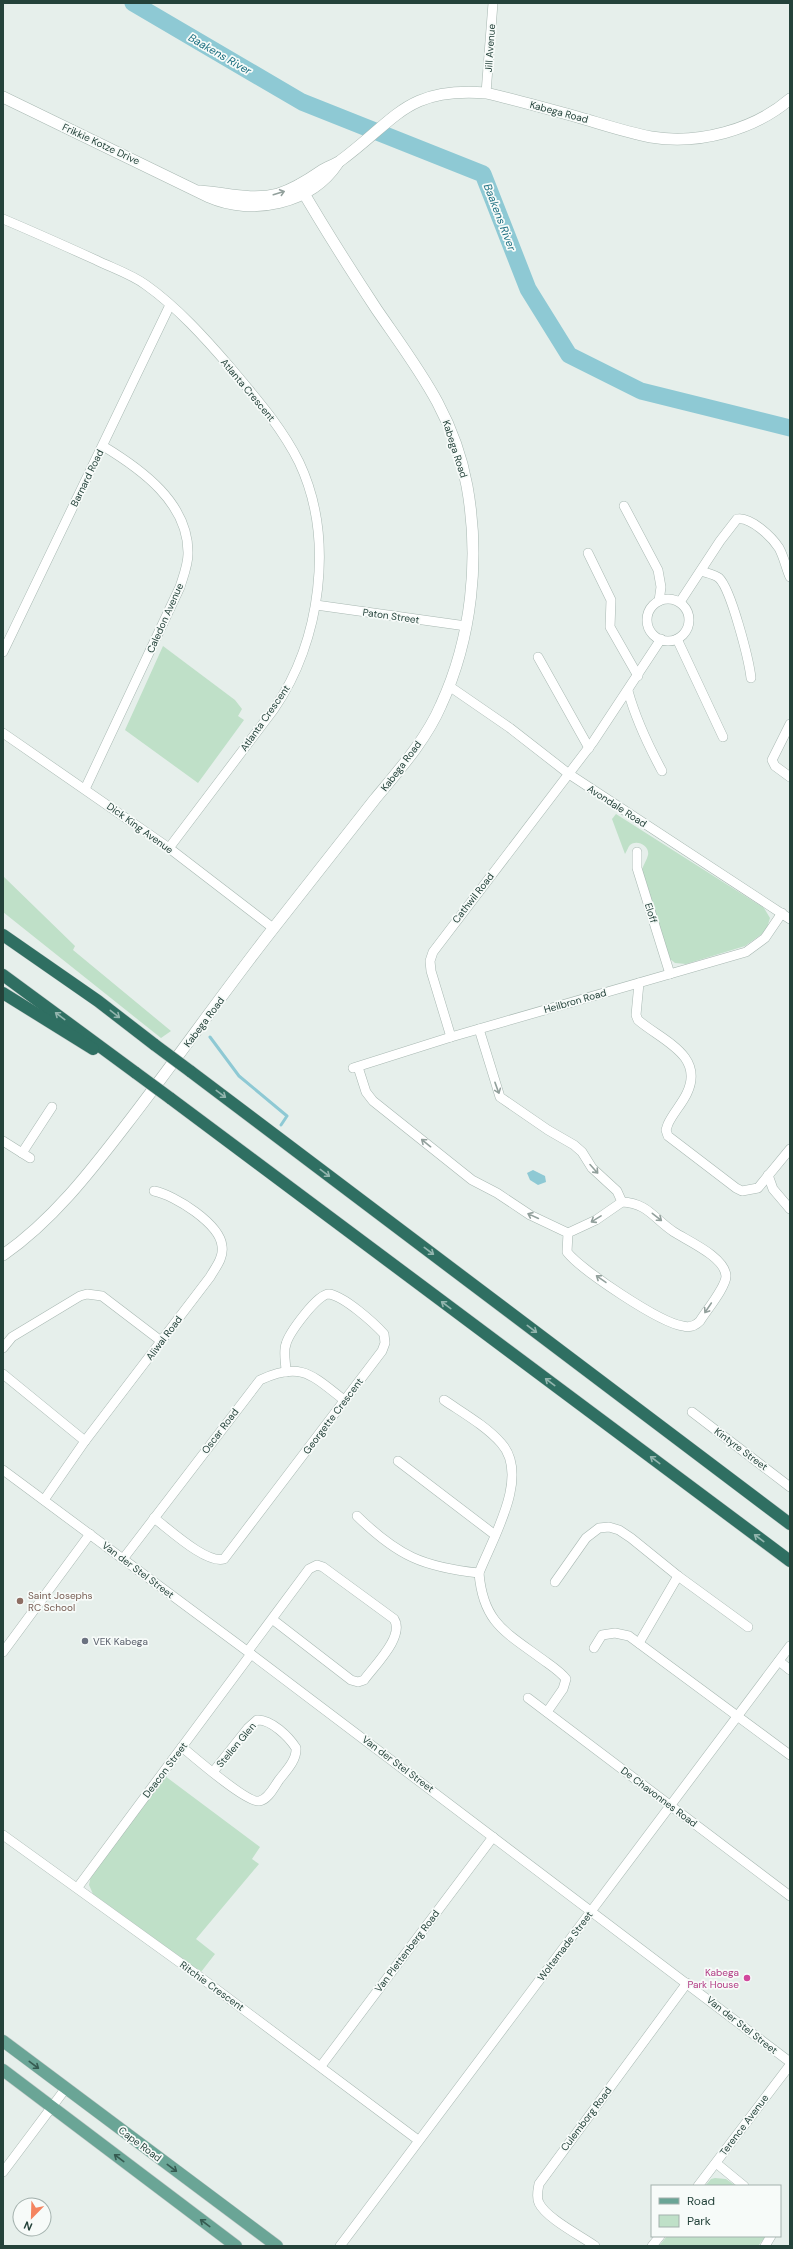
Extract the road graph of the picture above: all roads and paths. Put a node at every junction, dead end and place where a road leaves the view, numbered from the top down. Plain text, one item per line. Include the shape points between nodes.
1 (493, 3) edge
2 (486, 93) junction
3 (3, 97) edge
4 (790, 99) edge
5 (302, 190) junction
6 (3, 218) edge
7 (170, 305) junction
8 (103, 446) junction
9 (624, 506) dead end
10 (588, 553) dead end
11 (701, 571) junction
12 (790, 578) edge
13 (659, 601) junction
14 (680, 602) junction
15 (316, 605) junction
16 (466, 626) junction
17 (7, 631) edge
18 (661, 639) junction
19 (677, 639) junction
20 (3, 652) edge
21 (538, 657) dead end
22 (638, 676) junction
23 (751, 678) dead end
24 (449, 686) junction
25 (628, 691) junction
26 (617, 707) junction
27 (635, 715) junction
28 (790, 724) edge
29 (3, 733) edge
30 (723, 737) dead end
31 (589, 748) junction
32 (662, 771) dead end
33 (569, 774) junction
34 (790, 777) edge
35 (85, 789) junction
36 (169, 848) junction
37 (636, 852) dead end
38 (782, 913) junction
39 (790, 919) edge
40 (3, 927) edge
41 (273, 928) junction
42 (3, 935) edge
43 (670, 974) junction
44 (3, 975) edge
45 (639, 983) junction
46 (3, 993) edge
47 (98, 1001) junction
48 (479, 1029) junction
49 (451, 1037) junction
50 (136, 1073) junction
51 (52, 1107) dead end
52 (3, 1141) edge
53 (790, 1148) edge
54 (22, 1153) junction
55 (30, 1158) dead end
56 (768, 1175) junction
57 (154, 1191) dead end
58 (622, 1202) junction
59 (790, 1209) edge
60 (568, 1232) junction
61 (3, 1255) edge
62 (161, 1342) junction
63 (3, 1348) edge
64 (286, 1372) junction
65 (3, 1374) edge
66 (344, 1400) junction
67 (444, 1400) dead end
68 (692, 1412) dead end
69 (85, 1441) junction
70 (398, 1461) dead end
71 (3, 1470) edge
72 (790, 1487) edge
73 (44, 1500) junction
74 (357, 1516) dead end
75 (154, 1518) junction
76 (790, 1524) edge
77 (90, 1534) junction
78 (495, 1535) junction
79 (123, 1559) junction
80 (790, 1561) edge
81 (479, 1573) junction
82 (678, 1576) junction
83 (555, 1582) dead end
84 (272, 1620) junction
85 (748, 1627) dead end
86 (639, 1642) junction
87 (790, 1646) edge
88 (594, 1648) dead end
89 (3, 1652) edge
90 (250, 1652) junction
91 (779, 1662) junction
92 (790, 1670) edge
93 (528, 1698) dead end
94 (547, 1712) junction
95 (737, 1716) junction
96 (182, 1747) junction
97 (790, 1755) edge
98 (214, 1772) junction
99 (671, 1806) junction
100 (3, 1835) edge
101 (493, 1837) junction
102 (78, 1887) junction
103 (790, 1896) edge
104 (591, 1910) junction
105 (688, 1982) junction
106 (3, 2041) edge
107 (790, 2063) edge
108 (321, 2066) junction
109 (3, 2070) edge
110 (66, 2088) junction
111 (52, 2107) junction
112 (418, 2140) junction
113 (716, 2163) junction
114 (3, 2172) edge
115 (699, 2185) edge
116 (743, 2185) edge
117 (659, 2237) edge
118 (770, 2237) edge
119 (236, 2246) edge
120 (277, 2246) edge
121 (340, 2246) edge
122 (595, 2246) edge
123 (652, 2246) edge
124 (765, 2246) edge

1 - 2 street, Jill Avenue
2 - 4 street, Kabega Road via 651,137 682,139 717,134 748,124
2 - 5 street, Kabega Road via 461,91 430,97 408,106 339,161 326,178
3 - 5 street, Frikkie Kotze Drive via 219,201 254,205 280,202
5 - 16 street, Kabega Road via 344,259 434,393 450,428 467,483 472,519 474,554
6 - 7 street, Atlanta Crescent via 145,284
7 - 8 street, Barnard Road
7 - 15 street, Atlanta Crescent via 221,357 272,416 299,462 312,496 320,552
8 - 17 street, Barnard Road
8 - 35 street, Caledon Avenue via 134,464 166,496 182,525 188,556 180,587
9 - 13 street via 658,570 661,587
10 - 22 street via 611,600 610,627
11 - 12 street via 734,521 742,518 774,542
11 - 14 street
11 - 23 street via 718,577 723,585 742,634
13 - 14 street via 670,599
13 - 18 street via 651,608 647,618 649,628
14 - 19 street via 687,611 689,622 686,632
15 - 16 street, Paton Street
15 - 36 street, Atlanta Crescent via 303,655 286,691
16 - 24 street, Kabega Road
17 - 20 street, Barnard Road
18 - 19 street
18 - 22 street, Cathwil Road
19 - 30 street
21 - 31 street
22 - 25 street, Cathwil Road
24 - 33 street, Avondale Road via 510,728
24 - 41 street, Kabega Road via 431,725 408,758
25 - 26 street, Cathwil Road
25 - 27 street
26 - 27 street
26 - 31 street, Cathwil Road
27 - 32 street
28 - 34 street via 772,760 775,766
29 - 35 street, Dick King Avenue
31 - 33 street, Cathwil Road
33 - 38 street, Avondale Road
33 - 49 street, Cathwil Road via 433,952 430,961 431,971
35 - 36 street, Dick King Avenue
36 - 41 street, Dick King Avenue
37 - 43 street, Eloff via 637,868
38 - 39 street, Avondale Road
38 - 43 street, Heilbron Road via 765,938 746,952
40 - 47 highway
41 - 61 street, Kabega Road via 97,1161 63,1202 20,1243
42 - 47 highway
43 - 45 street, Heilbron Road
50 -> 44 highway
45 - 48 street, Heilbron Road
45 - 56 street via 636,1015 638,1020 685,1056 692,1069 688,1092 668,1124 668,1136 742,1192 758,1188
46 - 50 highway via 82,1043
47 -> 76 highway, bridge
48 - 49 street, Heilbron Road
48 -> 58 street via 500,1097 574,1145 592,1168 617,1191
60 -> 49 street, Heilbron Road via 530,1215 464,1174 373,1101 366,1092 356,1067
80 -> 50 highway, bridge
51 - 54 street
52 - 54 street
53 - 56 street
54 - 55 street
56 - 59 street via 773,1189
57 - 62 street, Aliwal Road via 178,1200 208,1223 217,1232 222,1247 222,1257 210,1277
58 -> 60 street via 596,1220
58 -> 60 street via 638,1205 650,1211 674,1232 713,1257 724,1270 724,1285 695,1326 683,1327 642,1309 577,1262 567,1252
62 - 63 street via 102,1296 87,1294 12,1337
62 - 69 street, Aliwal Road
64 - 66 street, Oscar Road via 303,1371
64 - 66 street, Georgette Crescent via 285,1351 288,1339 319,1298 330,1294 338,1297 376,1325 386,1339 382,1351
64 - 75 street, Oscar Road via 270,1375 253,1387
65 - 69 street
66 - 75 street, Georgette Crescent via 224,1559 218,1561 205,1556
67 - 78 street via 493,1434 502,1444 509,1460 512,1484 510,1497
68 - 72 street, Kintyre Street
69 - 73 street, Aliwal Road
70 - 78 street
71 - 73 street, Van der Stel Street
73 - 77 street, Van der Stel Street
74 - 81 street via 390,1545 417,1561
75 - 79 street, Oscar Road
77 - 79 street, Van der Stel Street
77 - 89 street
78 - 81 street
79 - 90 street, Van der Stel Street
81 - 94 street via 487,1611 520,1643 566,1680 563,1689
82 - 83 street via 631,1538 609,1527 599,1528 586,1538
82 - 85 street
82 - 86 street
84 - 84 street, Deacon Street via 309,1569 317,1565 322,1566 398,1624 394,1640 364,1680 358,1682 351,1680
84 - 90 street, Deacon Street
86 - 88 street via 622,1634 608,1634 602,1635
86 - 95 street
87 - 91 street, Woltemade Street
90 - 96 street, Deacon Street
90 - 101 street, Van der Stel Street
91 - 92 street
91 - 95 street, Woltemade Street
93 - 94 street, De Chavonnes Road
94 - 99 street, De Chavonnes Road
95 - 97 street
95 - 99 street, Woltemade Street
96 - 98 street, Stellen Glen
96 - 102 street, Deacon Street
98 - 98 street, Stellen Glen via 257,1720 266,1722 291,1741 296,1748 293,1761 263,1800 252,1801
99 - 103 street, De Chavonnes Road
99 - 104 street, Woltemade Street
100 - 102 street, Ritchie Crescent
101 - 104 street, Van der Stel Street
101 - 108 street, Van Plettenberg Road
102 - 108 street, Ritchie Crescent
104 - 105 street, Van der Stel Street
104 - 112 street, Woltemade Street
105 - 107 street, Van der Stel Street
105 - 122 street, Culemborg Road via 539,2184 537,2195 546,2212
106 -> 110 main road, Cape Road
107 - 113 street, Terence Avenue
108 - 112 street, Ritchie Crescent
109 - 111 main road
110 - 111 street
110 -> 120 main road, Cape Road
111 - 114 street
119 -> 111 main road
112 - 121 street, Woltemade Street
113 - 115 street, Terence Avenue
113 - 116 street
117 - 123 street
118 - 124 street

